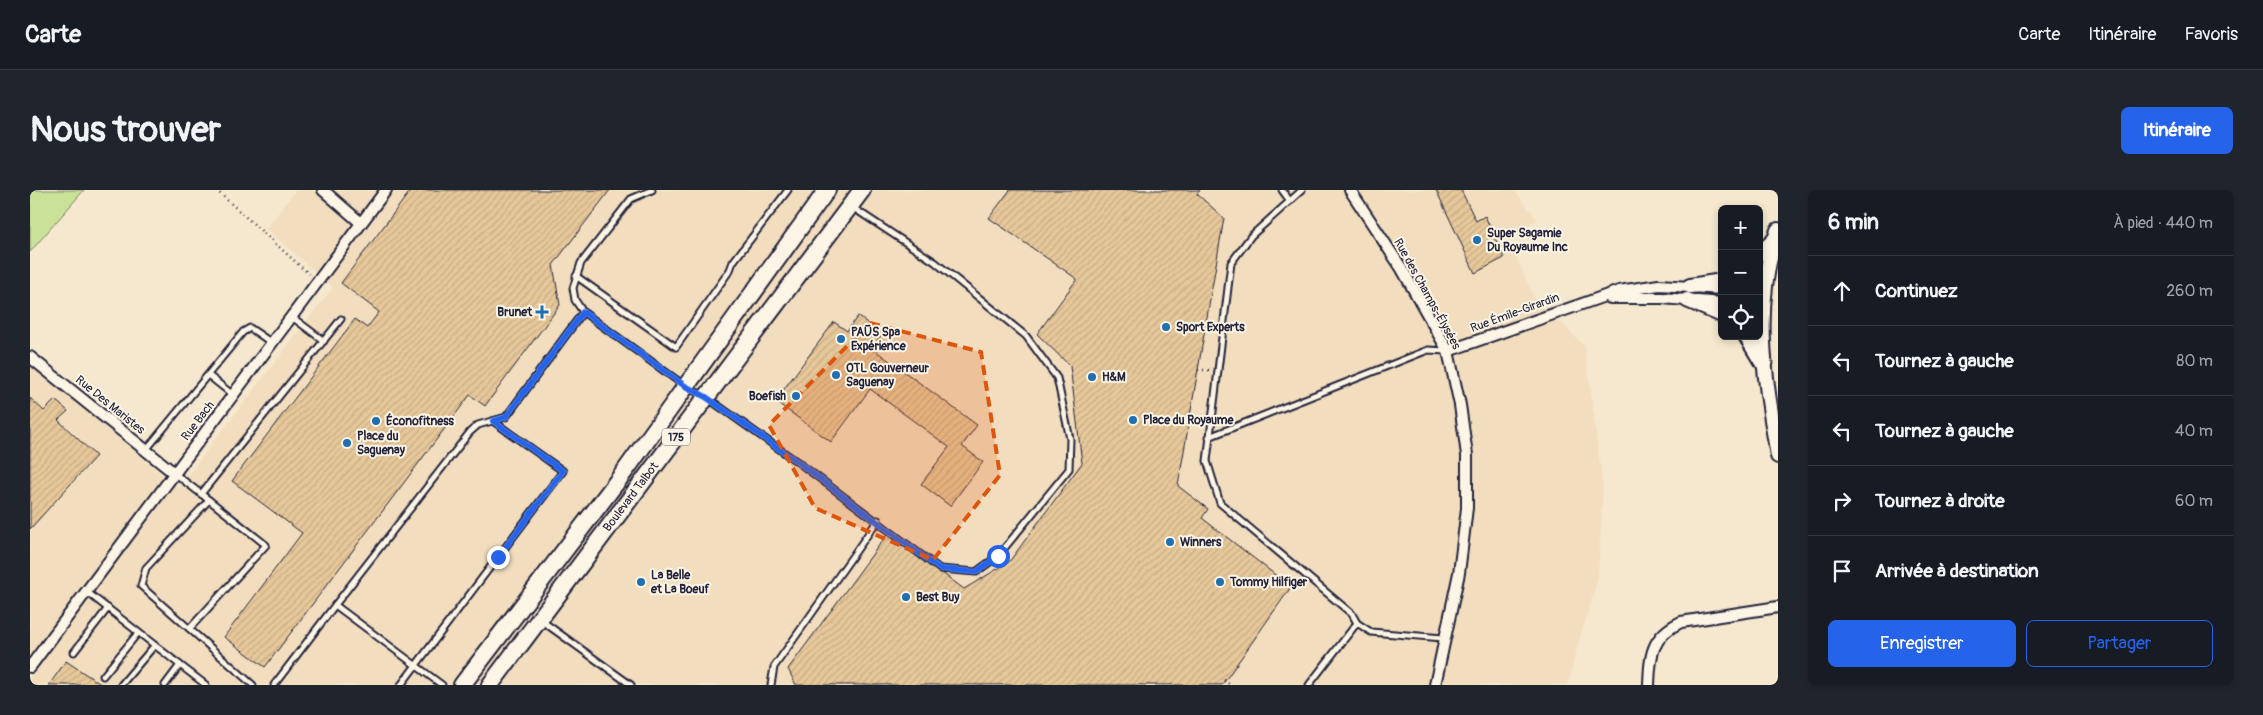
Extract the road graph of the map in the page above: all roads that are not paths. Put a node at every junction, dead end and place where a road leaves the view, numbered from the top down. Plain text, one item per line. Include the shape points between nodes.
1 (323, 190) edge
2 (386, 190) edge
3 (652, 190) edge
4 (788, 190) edge
5 (827, 190) edge
6 (862, 190) edge
7 (1282, 190) edge
8 (1302, 190) edge
9 (1350, 190) edge
10 (1290, 201) junction
11 (850, 206) junction
12 (361, 223) junction
13 (1776, 235) edge
14 (1763, 250) edge
15 (576, 276) junction
16 (1718, 282) edge
17 (1690, 286) junction
18 (1718, 288) edge
19 (1762, 295) edge
20 (1591, 300) junction
21 (1687, 300) junction
22 (1718, 303) edge
23 (583, 312) junction
24 (1718, 313) edge
25 (292, 316) junction
26 (342, 319) dead end
27 (1748, 340) edge
28 (1762, 340) edge
29 (324, 341) junction
30 (272, 343) junction
31 (1448, 351) junction
32 (30, 357) edge
33 (1763, 364) junction
34 (208, 375) junction
35 (685, 386) junction
36 (233, 395) junction
37 (706, 397) junction
38 (493, 421) junction
39 (1209, 437) junction
40 (146, 450) junction
41 (1778, 456) edge
42 (174, 473) junction
43 (201, 494) junction
44 (209, 500) junction
45 (878, 520) junction
46 (87, 592) junction
47 (335, 605) junction
48 (1778, 606) edge
49 (108, 608) junction
50 (539, 619) junction
51 (1357, 623) junction
52 (190, 628) junction
53 (138, 633) junction
54 (1444, 638) junction
55 (154, 646) junction
56 (74, 652) dead end
57 (180, 665) junction
58 (416, 665) junction
59 (30, 667) edge
60 (103, 676) dead end
61 (121, 685) edge
62 (164, 685) edge
63 (206, 685) edge
64 (253, 685) edge
65 (274, 685) edge
66 (401, 685) edge
67 (442, 685) edge
68 (462, 685) edge
69 (490, 685) edge
70 (631, 685) edge
71 (770, 685) edge
72 (1309, 685) edge
73 (1435, 685) edge
74 (1649, 685) edge

1 - 12 street
2 - 12 street, Rue Bach
3 - 15 lane via 626,205 581,263
4 - 15 lane via 733,262 676,347
5 - 35 main road, Boulevard Talbot / 175
6 - 11 main road, Boulevard Talbot / 175
7 - 10 lane
8 - 10 lane
9 - 31 street, Rue des Champs-Élysées via 1402,269
10 - 39 lane via 1251,236 1231,263
11 - 37 main road, Boulevard Talbot / 175
11 - 45 lane via 935,262 1026,336 1057,378 1070,439 1069,469 998,556 976,572 940,569
12 - 25 street, Rue Bach
13 - 14 street
13 - 19 street
15 - 23 lane via 574,300
16 - 17 street
17 - 18 street, Rue Émile-Girardin
17 - 20 street, Rue Émile-Girardin via 1641,286
20 - 21 street, Rue Émile-Girardin via 1641,297
20 - 31 street, Rue Émile-Girardin
21 - 22 street, Rue Émile-Girardin
21 - 24 street
23 - 35 lane
23 - 38 lane via 506,417
25 - 29 lane
25 - 30 street, Rue Bach
26 - 29 lane
27 - 33 street
28 - 33 street
29 - 43 lane
30 - 34 lane via 250,328 243,332
30 - 36 street, Rue Bach
31 - 39 lane via 1428,350
31 - 54 street, Rue des Champs-Élysées via 1467,455 1467,508 1459,573
32 - 40 street, Rue Des Maristes
33 - 41 street
34 - 36 lane
34 - 40 lane
35 - 37 lane
35 - 68 main road, Boulevard Talbot / 175 via 625,471
36 - 42 street, Rue Bach
37 - 45 lane
37 - 50 main road, Boulevard Talbot / 175
38 - 47 lane via 478,425 470,432
38 - 58 lane via 563,471
39 - 51 lane via 1207,461 1220,503 1352,614
40 - 42 street, Rue Des Maristes
42 - 43 lane
42 - 46 street, Rue Bach
43 - 44 lane
44 - 52 lane via 146,568 141,586
44 - 52 lane via 266,545
45 - 71 lane via 774,667
46 - 49 lane
46 - 59 street, Rue Bach
47 - 58 lane
47 - 65 lane
48 - 74 street via 1681,622 1669,628 1654,648
49 - 53 lane
49 - 56 lane
50 - 69 main road, Boulevard Talbot / 175
50 - 70 lane
51 - 54 lane via 1371,632
51 - 72 lane
52 - 64 lane
53 - 55 lane
53 - 60 lane
54 - 73 street, Rue des Champs-Élysées
55 - 57 lane
55 - 61 lane
57 - 62 lane
57 - 63 lane
58 - 66 lane
58 - 67 lane

